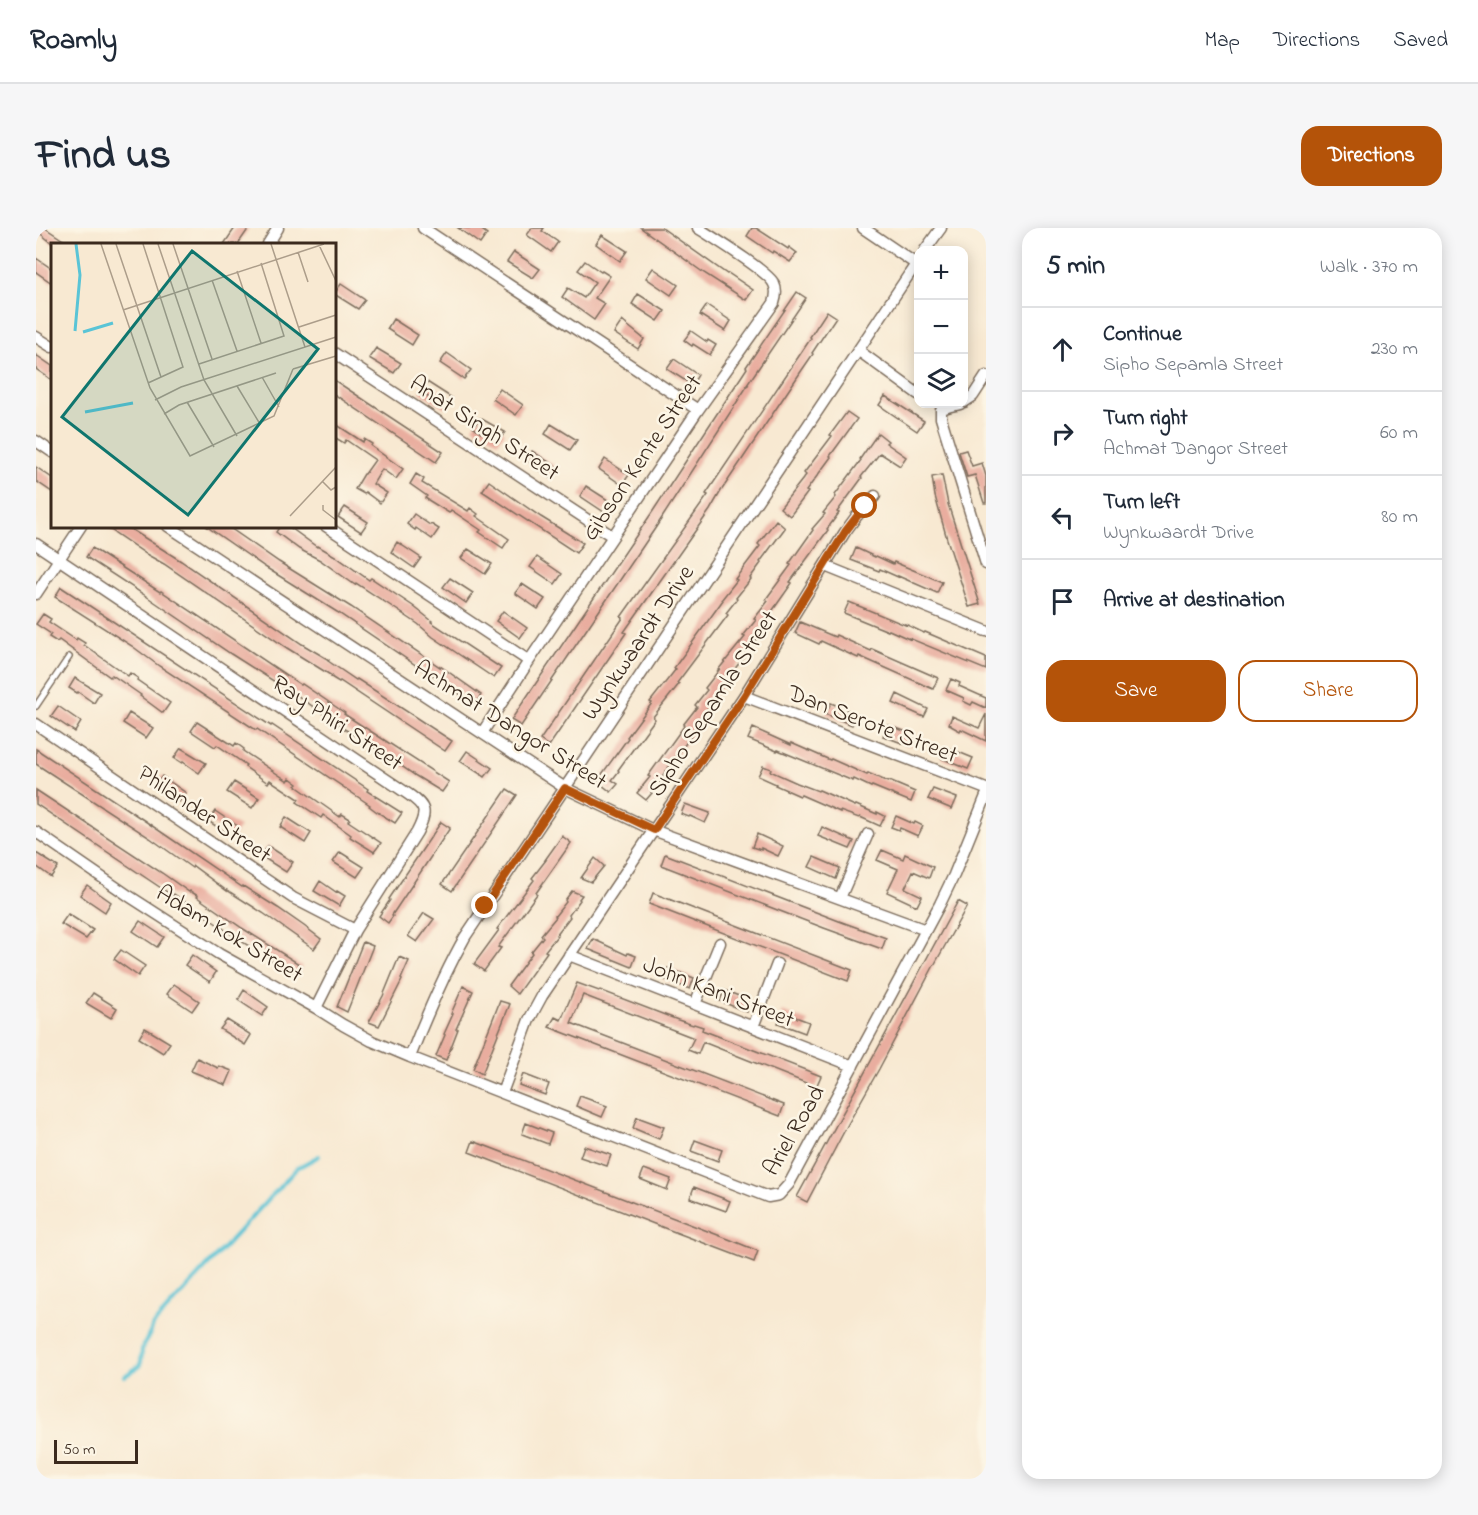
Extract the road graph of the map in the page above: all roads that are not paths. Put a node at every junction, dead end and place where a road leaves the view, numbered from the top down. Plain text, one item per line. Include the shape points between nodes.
1 (278, 228) edge
2 (423, 228) edge
3 (698, 228) edge
4 (863, 228) edge
5 (941, 228) edge
6 (269, 243) edge
7 (928, 246) edge
8 (914, 261) edge
9 (914, 268) edge
10 (36, 337) edge
11 (51, 346) edge
12 (859, 351) junction
13 (336, 354) edge
14 (986, 376) edge
15 (914, 391) edge
16 (968, 399) edge
17 (938, 408) edge
18 (944, 408) edge
19 (698, 410) junction
20 (941, 410) junction
21 (36, 441) edge
22 (51, 451) edge
23 (875, 496) dead end
24 (80, 528) edge
25 (171, 528) edge
26 (329, 528) edge
27 (612, 537) junction
28 (36, 544) edge
29 (59, 559) junction
30 (986, 564) edge
31 (825, 566) junction
32 (36, 594) edge
33 (986, 631) edge
34 (69, 657) dead end
35 (529, 661) junction
36 (744, 696) junction
37 (36, 706) edge
38 (36, 723) edge
39 (482, 733) junction
40 (565, 788) junction
41 (986, 789) edge
42 (986, 796) edge
43 (654, 830) junction
44 (36, 832) edge
45 (868, 834) dead end
46 (840, 898) junction
47 (355, 930) junction
48 (926, 930) junction
49 (720, 943) dead end
50 (569, 955) junction
51 (777, 964) dead end
52 (695, 1004) junction
53 (316, 1008) junction
54 (753, 1027) junction
55 (410, 1057) junction
56 (853, 1066) junction
57 (502, 1093) junction

1 - 6 street
2 - 19 street
3 - 19 street, Gibson Kente Street via 758,268 775,285 776,296
4 - 8 street
5 - 7 street
9 - 12 street, Wynkwaardt Drive
10 - 11 street
12 - 15 street
12 - 40 street, Wynkwaardt Drive
13 - 27 street, Anat Singh Street
14 - 16 street
17 - 20 street
18 - 20 street
19 - 27 street, Gibson Kente Street
20 - 30 street
21 - 22 street
23 - 31 street, Sipho Sepamla Street via 845,532
24 - 29 street
25 - 39 street, Achmat Dangor Street
26 - 35 street
27 - 35 street, Gibson Kente Street
28 - 29 street, Ray Phiri Street
29 - 32 street
29 - 47 street, Ray Phiri Street via 422,806 423,820 417,832
31 - 33 street
31 - 36 street, Sipho Sepamla Street
34 - 37 lane
35 - 39 street, Gibson Kente Street
36 - 41 street, Dan Serote Street
36 - 43 street, Sipho Sepamla Street
38 - 47 street, Philander Street via 293,898
39 - 40 street, Achmat Dangor Street
40 - 43 street, Achmat Dangor Street
40 - 55 street, Wynkwaardt Drive via 454,956
42 - 48 street, Ariel Road via 954,875
43 - 46 street, Achmat Dangor Street
43 - 50 street, Sipho Sepamla Street
44 - 53 street, Adam Kok Street via 219,954
45 - 46 street
46 - 48 street, Achmat Dangor Street
47 - 53 street, Ray Phiri Street
48 - 56 street, Ariel Road
49 - 52 street
50 - 52 street, John Kani Street
50 - 57 street, Sipho Sepamla Street via 529,1020
51 - 54 street
52 - 54 street, John Kani Street
53 - 55 street, Adam Kok Street via 372,1041
54 - 56 street, John Kani Street
55 - 57 street, Ariel Road
56 - 57 street, Ariel Road via 789,1184 779,1195 768,1197

